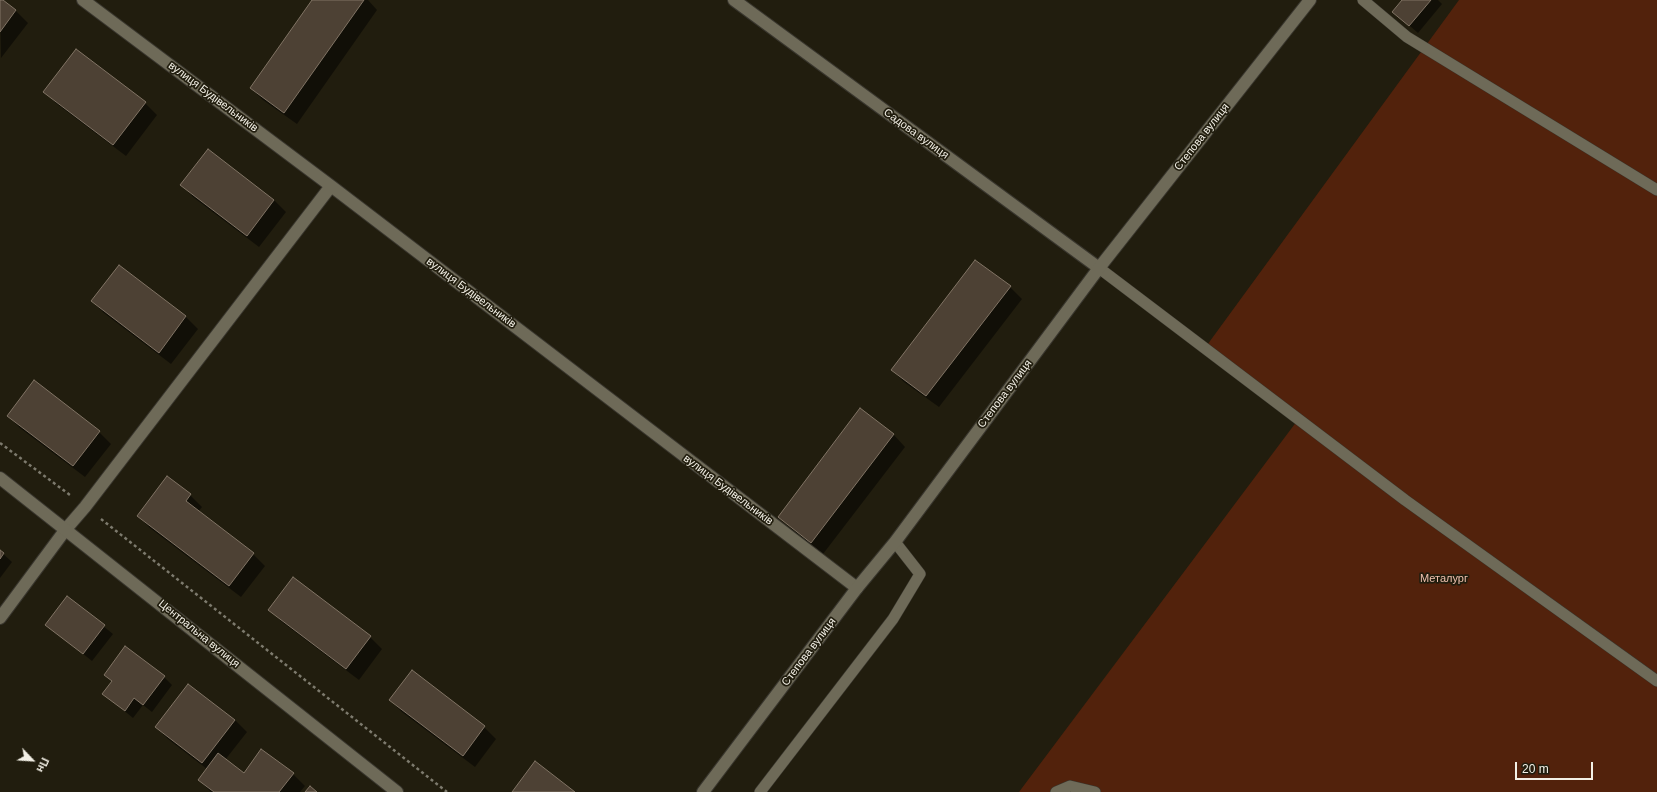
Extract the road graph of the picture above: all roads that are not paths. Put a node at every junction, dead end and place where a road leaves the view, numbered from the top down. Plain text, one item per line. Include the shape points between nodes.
1 (83, 0) edge
2 (734, 0) edge
3 (1310, 0) edge
4 (1363, 0) edge
5 (331, 186) junction
6 (1657, 190) edge
7 (1099, 268) junction
8 (0, 478) edge
9 (66, 529) junction
10 (895, 542) junction
11 (857, 588) junction
12 (0, 618) edge
13 (1657, 681) edge
14 (397, 792) edge
15 (703, 792) edge
16 (760, 792) edge
17 (1056, 792) edge
18 (1095, 792) edge

1 - 5 street, вулиця Будівельників
2 - 7 street, Садова вулиця
3 - 7 street, Степова вулиця
4 - 6 lane via 1407,37
5 - 9 street
5 - 11 street, вулиця Будівельників
7 - 10 street, Степова вулиця
7 - 13 lane via 1405,500
8 - 9 street, Центральна вулиця
9 - 12 street
9 - 14 street, Центральна вулиця
10 - 11 street, Степова вулиця
10 - 16 lane via 920,574 893,619
11 - 15 street, Степова вулиця
17 - 18 lane via 1070,786

